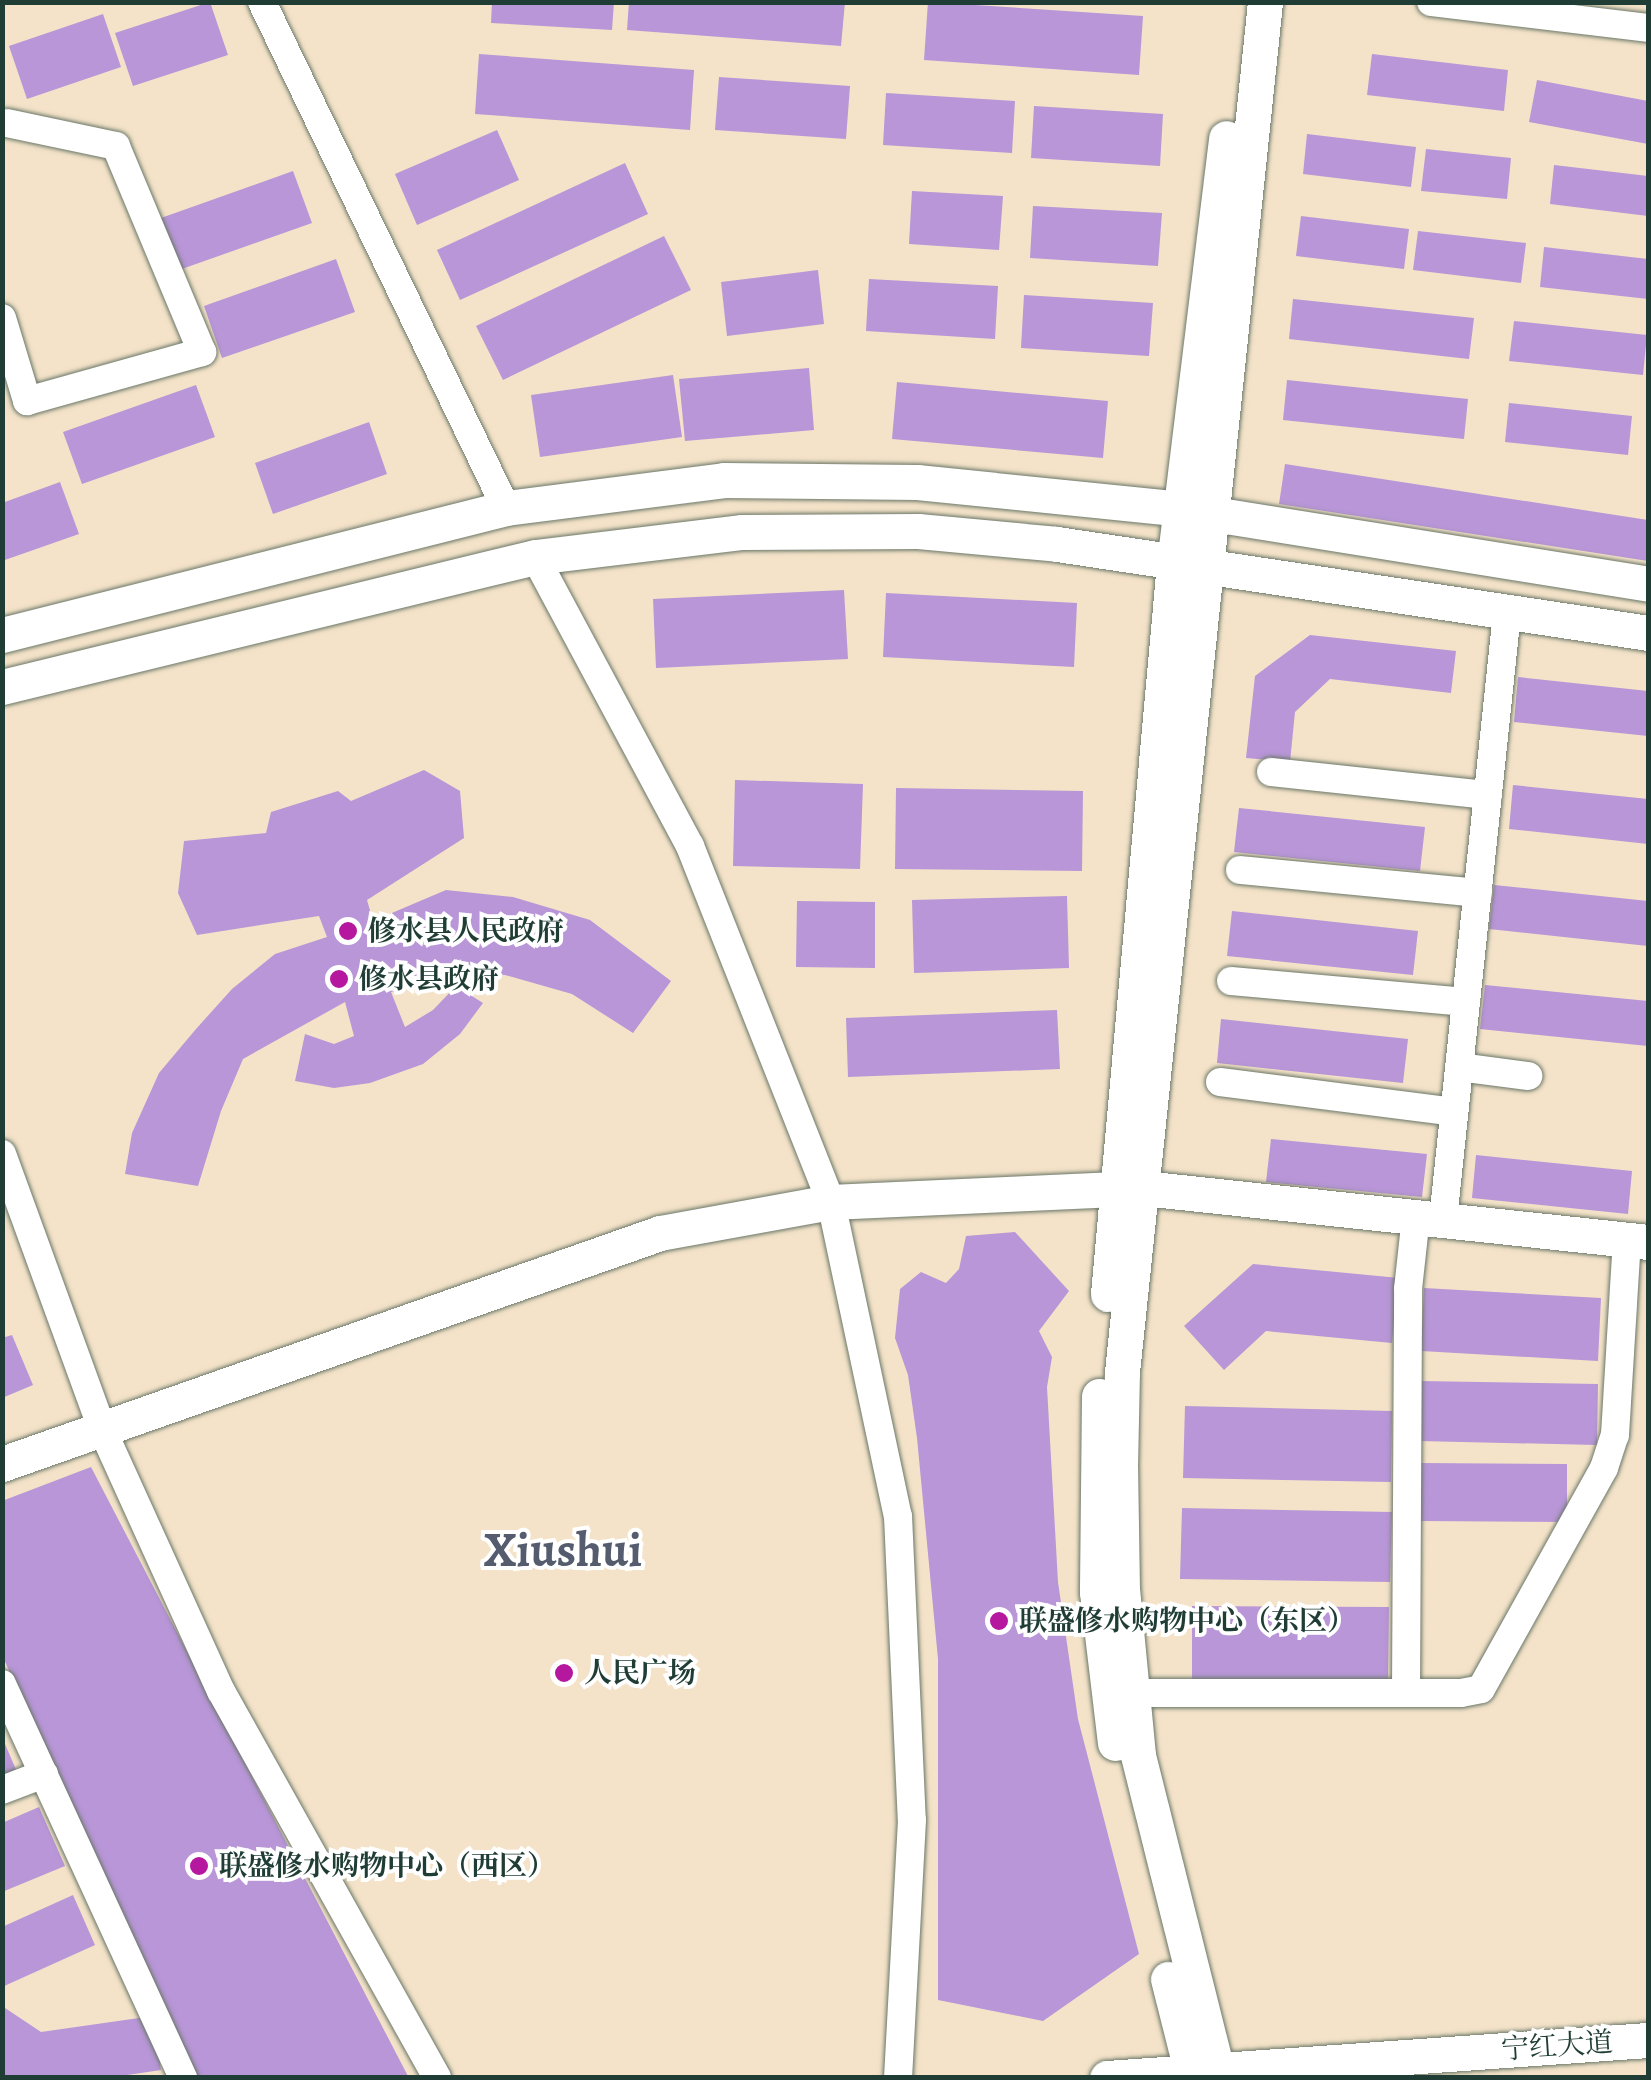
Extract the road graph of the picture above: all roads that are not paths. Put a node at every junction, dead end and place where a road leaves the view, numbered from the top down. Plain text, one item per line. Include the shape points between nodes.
1 (262, 2) edge
2 (1242, 2) edge
3 (1265, 2) edge
4 (1431, 2) edge
5 (1648, 28) edge
6 (4, 120) edge
7 (2, 318) edge
8 (506, 508) junction
9 (1196, 511) junction
10 (535, 556) junction
11 (1189, 566) junction
12 (1648, 584) edge
13 (1507, 613) junction
14 (1648, 633) edge
15 (2, 635) edge
16 (2, 687) edge
17 (1271, 772) dead end
18 (1488, 795) junction
19 (1240, 870) dead end
20 (1478, 893) junction
21 (1231, 981) dead end
22 (1466, 1002) junction
23 (1459, 1068) junction
24 (1528, 1076) dead end
25 (1220, 1082) dead end
26 (1454, 1112) junction
27 (2, 1154) edge
28 (1130, 1188) junction
29 (831, 1202) junction
30 (1430, 1218) junction
31 (1638, 1240) edge
32 (102, 1429) junction
33 (2, 1464) edge
34 (2, 1684) edge
35 (1118, 1690) junction
36 (1406, 1694) junction
37 (44, 1774) junction
38 (2, 1790) edge
39 (1648, 2040) edge
40 (1648, 2062) edge
41 (1205, 2074) edge
42 (184, 2078) edge
43 (437, 2078) edge
44 (898, 2078) edge
45 (1107, 2078) edge
46 (1415, 2078) edge

1 - 8 street
2 - 9 main road
3 - 9 main road
4 - 5 street
6 - 7 street via 116,146 202,352 28,400
8 - 9 main road via 724,480 916,482
8 - 15 main road
9 - 11 main road
9 - 12 main road
10 - 11 main road via 742,532 918,531
10 - 16 main road
10 - 29 street via 690,846
11 - 13 main road
11 - 28 main road
13 - 14 main road
13 - 18 street
17 - 18 street
18 - 20 street
19 - 20 street
20 - 22 street
21 - 22 street
22 - 23 street
23 - 24 street
23 - 26 street
25 - 26 street
26 - 30 street
27 - 32 street
28 - 29 main road
28 - 30 main road
28 - 35 main road
29 - 32 main road via 660,1233
29 - 44 street via 898,1516 912,1820
30 - 31 main road
30 - 36 street via 1408,1289
31 - 36 street via 1615,1435 1604,1468 1481,1688
32 - 33 main road
32 - 43 street via 222,1691
34 - 37 street
35 - 36 street
35 - 41 main road
37 - 38 street
37 - 42 street
39 - 41 main road, 宁红大道
40 - 46 main road, 宁红大道
41 - 45 main road, 宁红大道

